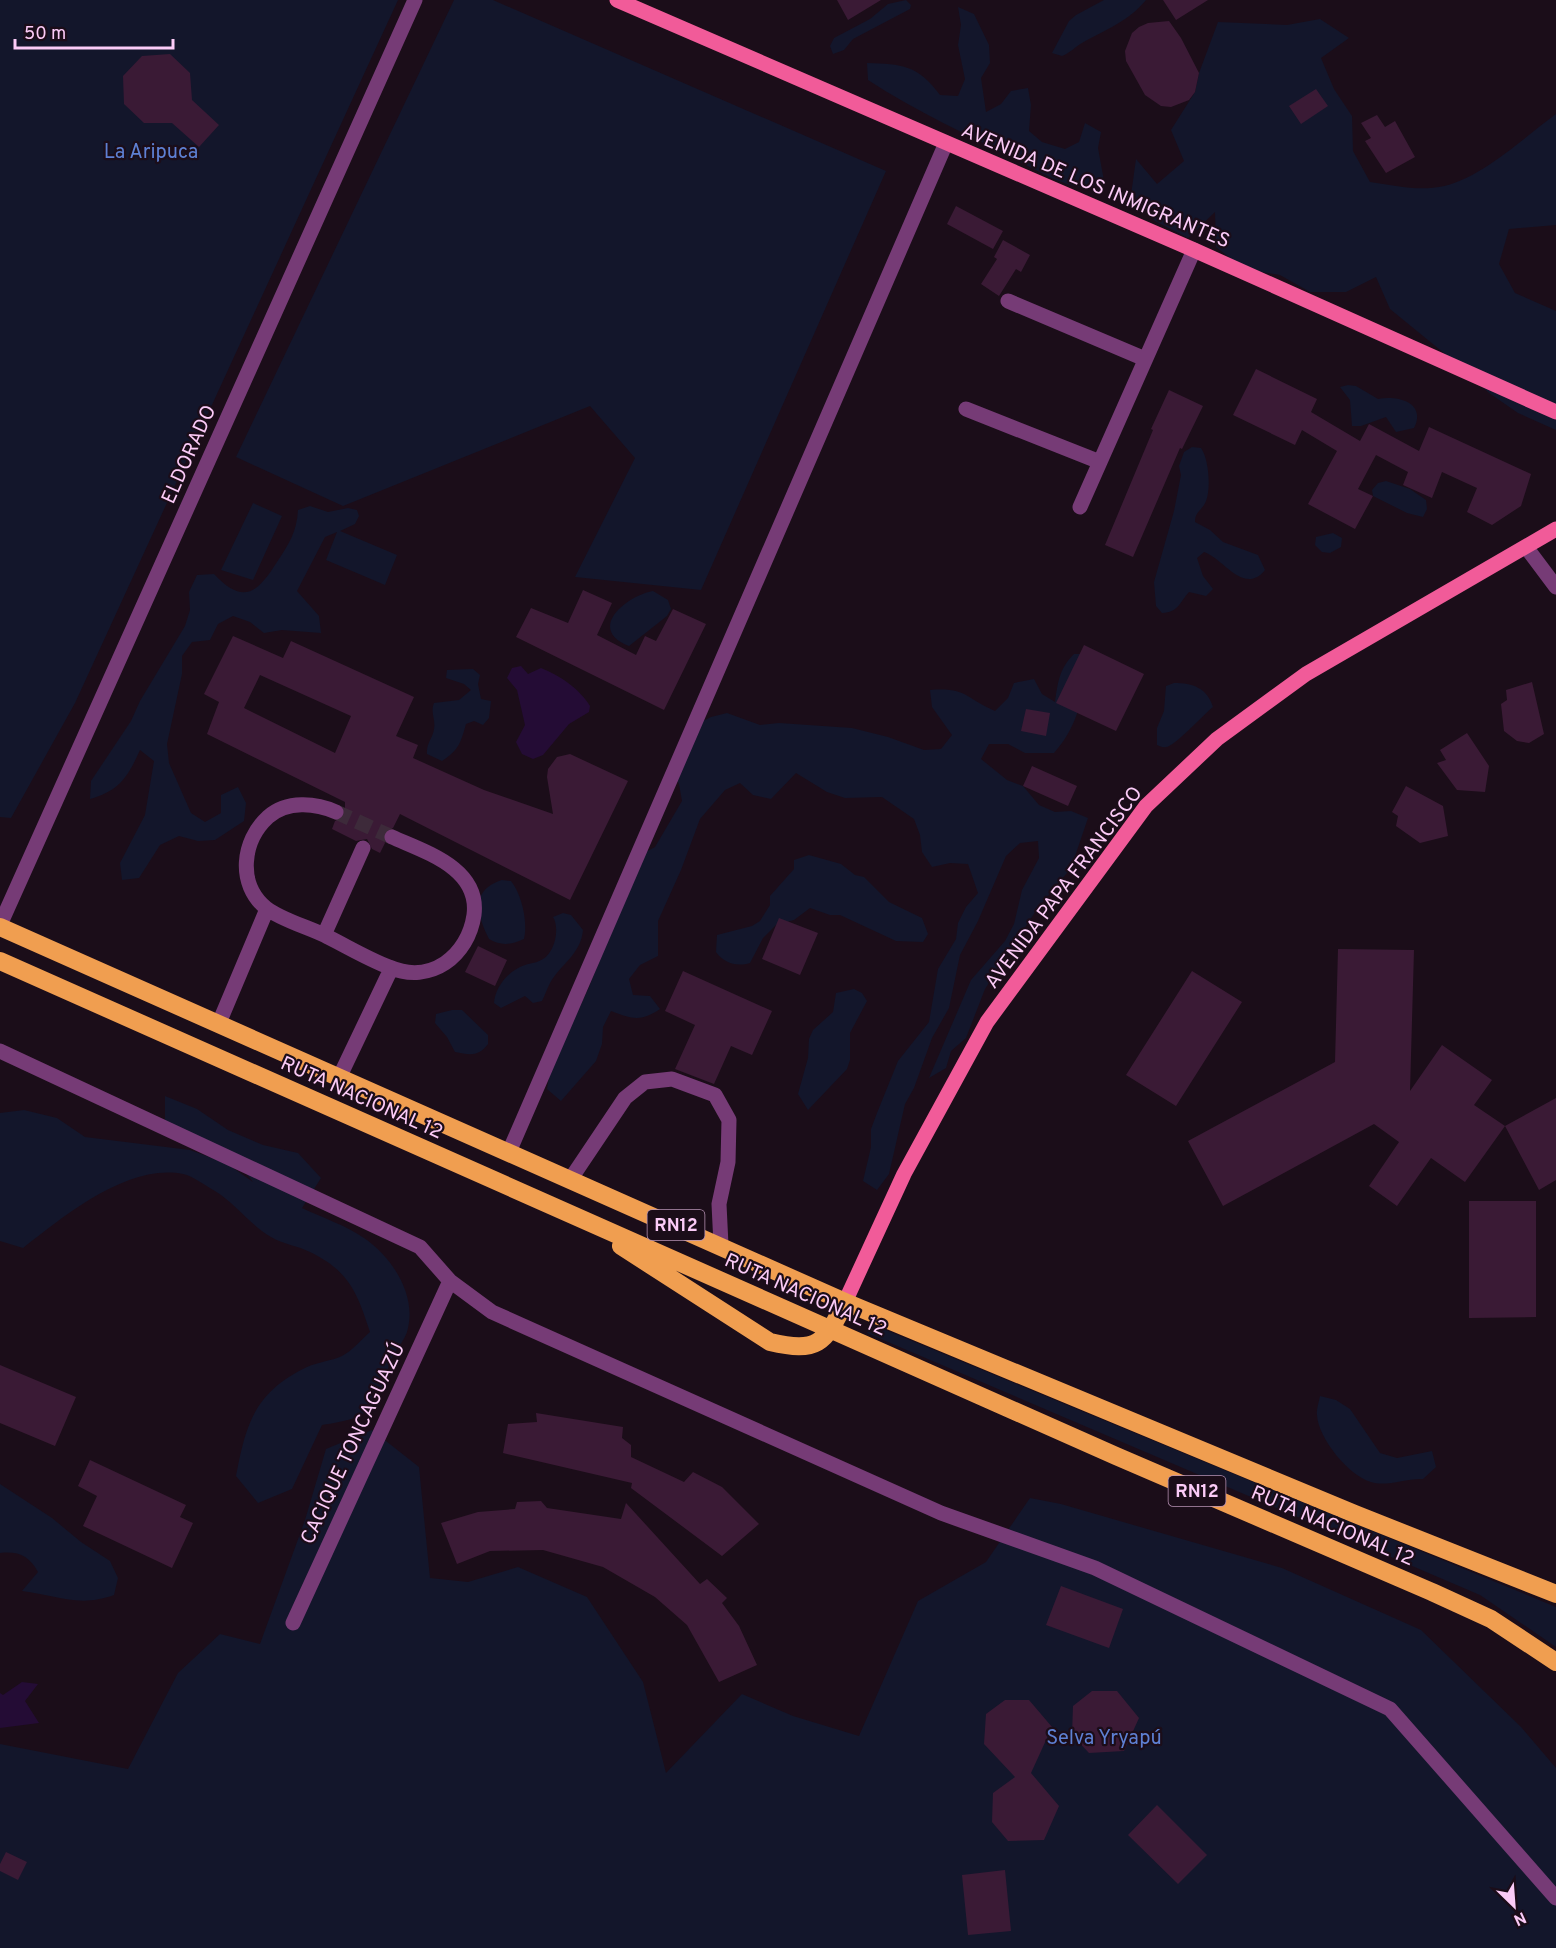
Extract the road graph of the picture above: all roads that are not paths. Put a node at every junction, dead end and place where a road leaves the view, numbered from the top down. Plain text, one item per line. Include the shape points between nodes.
1 (415, 0) edge
2 (617, 0) edge
3 (946, 143) junction
4 (1194, 250) junction
5 (1008, 302) dead end
6 (1146, 359) junction
7 (966, 409) dead end
8 (1556, 412) edge
9 (1100, 462) junction
10 (1080, 507) dead end
11 (1556, 529) edge
12 (1526, 547) junction
13 (1556, 587) edge
14 (336, 812) tunnel mouth
15 (392, 837) tunnel mouth
16 (363, 848) dead end
17 (267, 909) junction
18 (0, 926) edge
19 (324, 935) junction
20 (1, 964) edge
21 (391, 969) junction
22 (219, 1023) junction
23 (0, 1051) edge
24 (339, 1078) junction
25 (509, 1152) junction
26 (570, 1180) junction
27 (574, 1216) junction
28 (721, 1245) junction
29 (450, 1281) junction
30 (845, 1302) junction
31 (832, 1329) junction
32 (1556, 1594) edge
33 (293, 1623) dead end
34 (1556, 1662) edge
35 (1556, 1898) edge

1 - 18 street, ELDORADO
2 - 3 main road, AVENIDA DE LOS INMIGRANTES
3 - 4 main road, AVENIDA DE LOS INMIGRANTES
3 - 25 street
4 - 6 street
4 - 8 main road, AVENIDA DE LOS INMIGRANTES
5 - 6 street
6 - 9 street
7 - 9 street
9 - 10 street
11 - 12 main road, AVENIDA PAPA FRANCISCO
12 - 13 street
12 - 30 main road, AVENIDA PAPA FRANCISCO via 1306,674 1217,738 1146,806 987,1022 904,1174
14 - 17 street via 321,806 294,804 269,815 251,838 245,864 251,889
15 - 21 street via 448,862 467,882 475,906 471,934 453,960 425,972
16 - 19 street
17 - 19 street
17 - 22 street
18 - 22 highway, RUTA NACIONAL 12 / RN12
19 - 21 street
20 - 27 highway, RUTA NACIONAL 12 / RN12
21 - 24 street
22 - 24 highway, RUTA NACIONAL 12 / RN12
23 - 29 street via 420,1247
24 - 25 highway, RUTA NACIONAL 12 / RN12
25 - 26 highway, RUTA NACIONAL 12 / RN12
26 - 28 highway, RUTA NACIONAL 12 / RN12
26 - 28 street via 625,1098 645,1082 672,1079 715,1095 729,1120 728,1162 719,1204
27 - 31 highway, RUTA NACIONAL 12 / RN12
27 - 31 highway via 770,1342 796,1348 812,1346
28 - 30 highway, RUTA NACIONAL 12 / RN12
29 - 33 street, CACIQUE TONCAGUAZÚ
29 - 35 street via 492,1312 941,1513 1095,1568 1390,1709
30 - 31 highway
30 - 32 highway, RUTA NACIONAL 12 / RN12
31 - 34 highway, RUTA NACIONAL 12 / RN12 via 1491,1619

